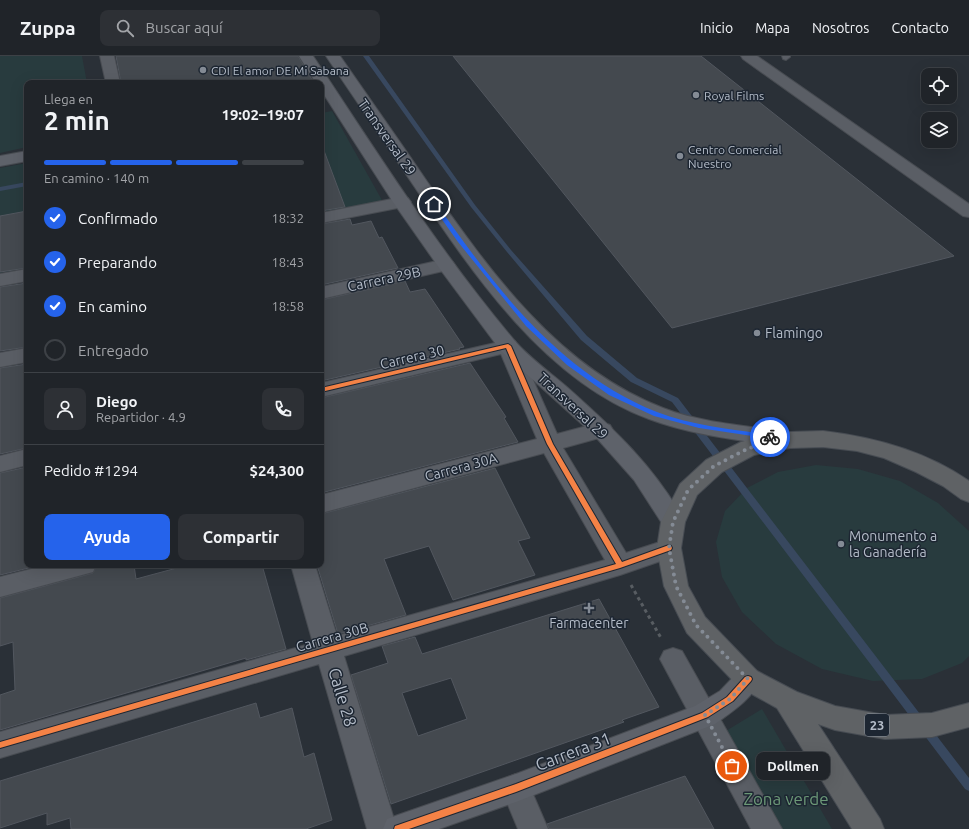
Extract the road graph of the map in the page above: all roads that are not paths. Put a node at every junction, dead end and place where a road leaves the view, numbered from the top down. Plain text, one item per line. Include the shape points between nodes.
1 (107, 56) edge
2 (306, 56) edge
3 (333, 56) edge
4 (748, 56) edge
5 (112, 80) edge
6 (322, 80) edge
7 (324, 84) edge
8 (364, 104) junction
9 (339, 107) junction
10 (324, 110) edge
11 (24, 157) edge
12 (0, 161) edge
13 (402, 202) junction
14 (969, 212) edge
15 (324, 217) edge
16 (446, 265) junction
17 (24, 276) edge
18 (0, 280) edge
19 (324, 291) edge
20 (508, 346) junction
21 (24, 356) edge
22 (0, 360) edge
23 (324, 389) edge
24 (602, 430) junction
25 (790, 440) junction
26 (550, 444) junction
27 (24, 458) edge
28 (0, 464) edge
29 (924, 466) junction
30 (969, 474) edge
31 (969, 493) edge
32 (324, 503) edge
33 (673, 522) junction
34 (669, 548) junction
35 (620, 566) junction
36 (72, 568) edge
37 (304, 568) edge
38 (0, 586) edge
39 (329, 651) junction
40 (673, 659) road end
41 (748, 679) junction
42 (787, 700) junction
43 (705, 715) junction
44 (969, 715) edge
45 (0, 745) edge
46 (516, 788) junction
47 (382, 829) edge
48 (398, 829) edge
49 (533, 829) edge
50 (767, 829) edge
51 (869, 829) edge

1 - 5 street
2 - 6 main road, Transversal 29
3 - 8 main road, Transversal 29
4 - 14 street
7 - 9 main road, Transversal 29
8 - 9 main road
8 - 25 main road, Transversal 29 via 460,241 528,325 569,363 612,393 656,414 699,426
9 - 10 main road
9 - 13 main road, Transversal 29
11 - 12 main road
13 - 15 street
13 - 16 main road, Transversal 29
16 - 19 street, Carrera 29B
16 - 20 main road, Transversal 29
17 - 18 street
20 - 23 street, Carrera 30
20 - 24 main road, Transversal 29
20 - 26 street
21 - 22 street
24 - 26 street, Carrera 30A
24 - 33 main road, Transversal 29 via 642,474
25 - 29 highway, 23 via 823,439 857,443 891,452
25 - 33 highway, 23 via 749,448 714,466 688,490
26 - 32 street, Carrera 30A
26 - 35 street
27 - 28 street
29 - 30 highway
29 - 31 highway, 23
33 - 34 highway, 23
34 - 35 street, Carrera 30B
34 - 41 highway, 23 via 676,586 696,625
35 - 39 street, Carrera 30B
36 - 38 street
37 - 39 street, Calle 28
39 - 45 street, Carrera 30B
39 - 47 street, Calle 28
40 - 43 street
41 - 42 highway, 23
41 - 43 main road, Carrera 31 via 730,699
42 - 44 highway, 23 via 835,718 885,726 932,725
42 - 51 highway, 23
43 - 46 main road, Carrera 31
43 - 50 street
46 - 48 main road, Carrera 31
46 - 49 street

